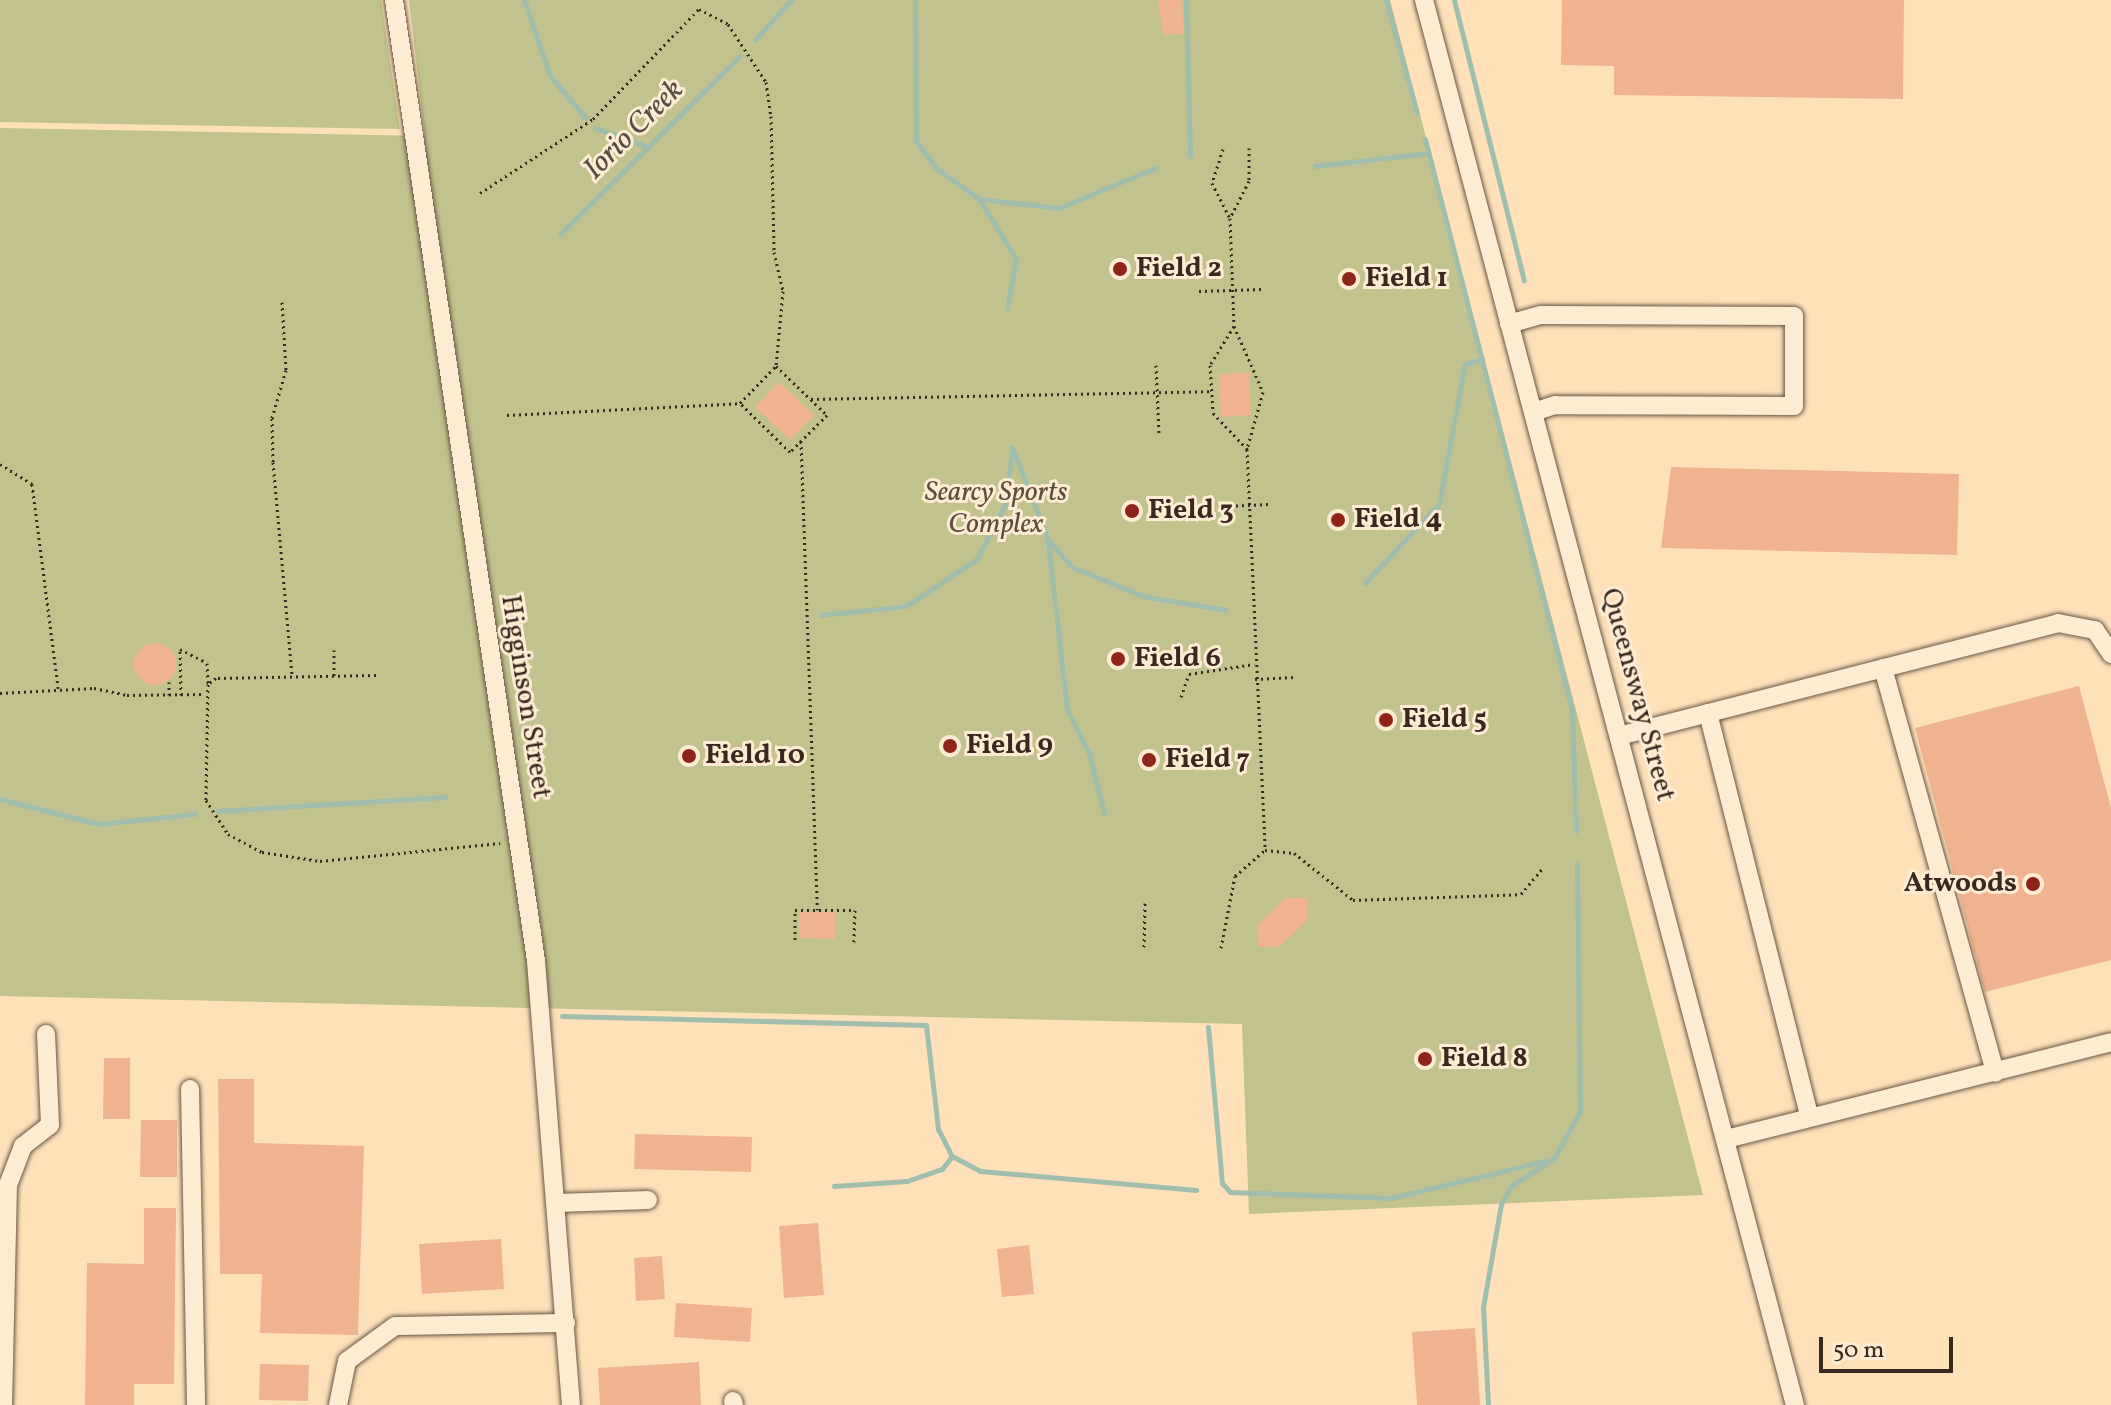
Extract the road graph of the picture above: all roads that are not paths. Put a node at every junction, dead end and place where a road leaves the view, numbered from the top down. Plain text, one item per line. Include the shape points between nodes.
1 (394, 0) edge
2 (1424, 0) edge
3 (1509, 324) junction
4 (1533, 412) junction
5 (2111, 654) edge
6 (1883, 668) junction
7 (1708, 713) junction
8 (1619, 736) junction
9 (46, 1034) dead end
10 (2111, 1042) edge
11 (1995, 1073) junction
12 (190, 1089) dead end
13 (1809, 1116) junction
14 (1726, 1139) junction
15 (648, 1200) dead end
16 (557, 1203) junction
17 (3, 1224) edge
18 (3, 1269) edge
19 (566, 1323) junction
20 (3, 1405) edge
21 (196, 1405) edge
22 (338, 1405) edge
23 (571, 1405) edge
24 (1795, 1405) edge

1 - 16 street, Higginson Street via 519,841
2 - 3 street, Queensway Street
3 - 4 street, Queensway Street
3 - 4 street via 1541,315 1794,316 1794,406 1555,405
4 - 8 street, Queensway Street
5 - 6 street via 2095,630 2058,623
6 - 7 street
6 - 11 street
7 - 8 street
7 - 13 street
8 - 14 street, Queensway Street
9 - 17 street via 50,1125 23,1146 8,1185
10 - 11 street
11 - 13 street
12 - 21 street
13 - 14 street
14 - 24 street, Queensway Street
15 - 16 street
16 - 19 street, Higginson Street
17 - 18 street
18 - 20 street
19 - 22 street via 395,1326 347,1361
19 - 23 street, Higginson Street

